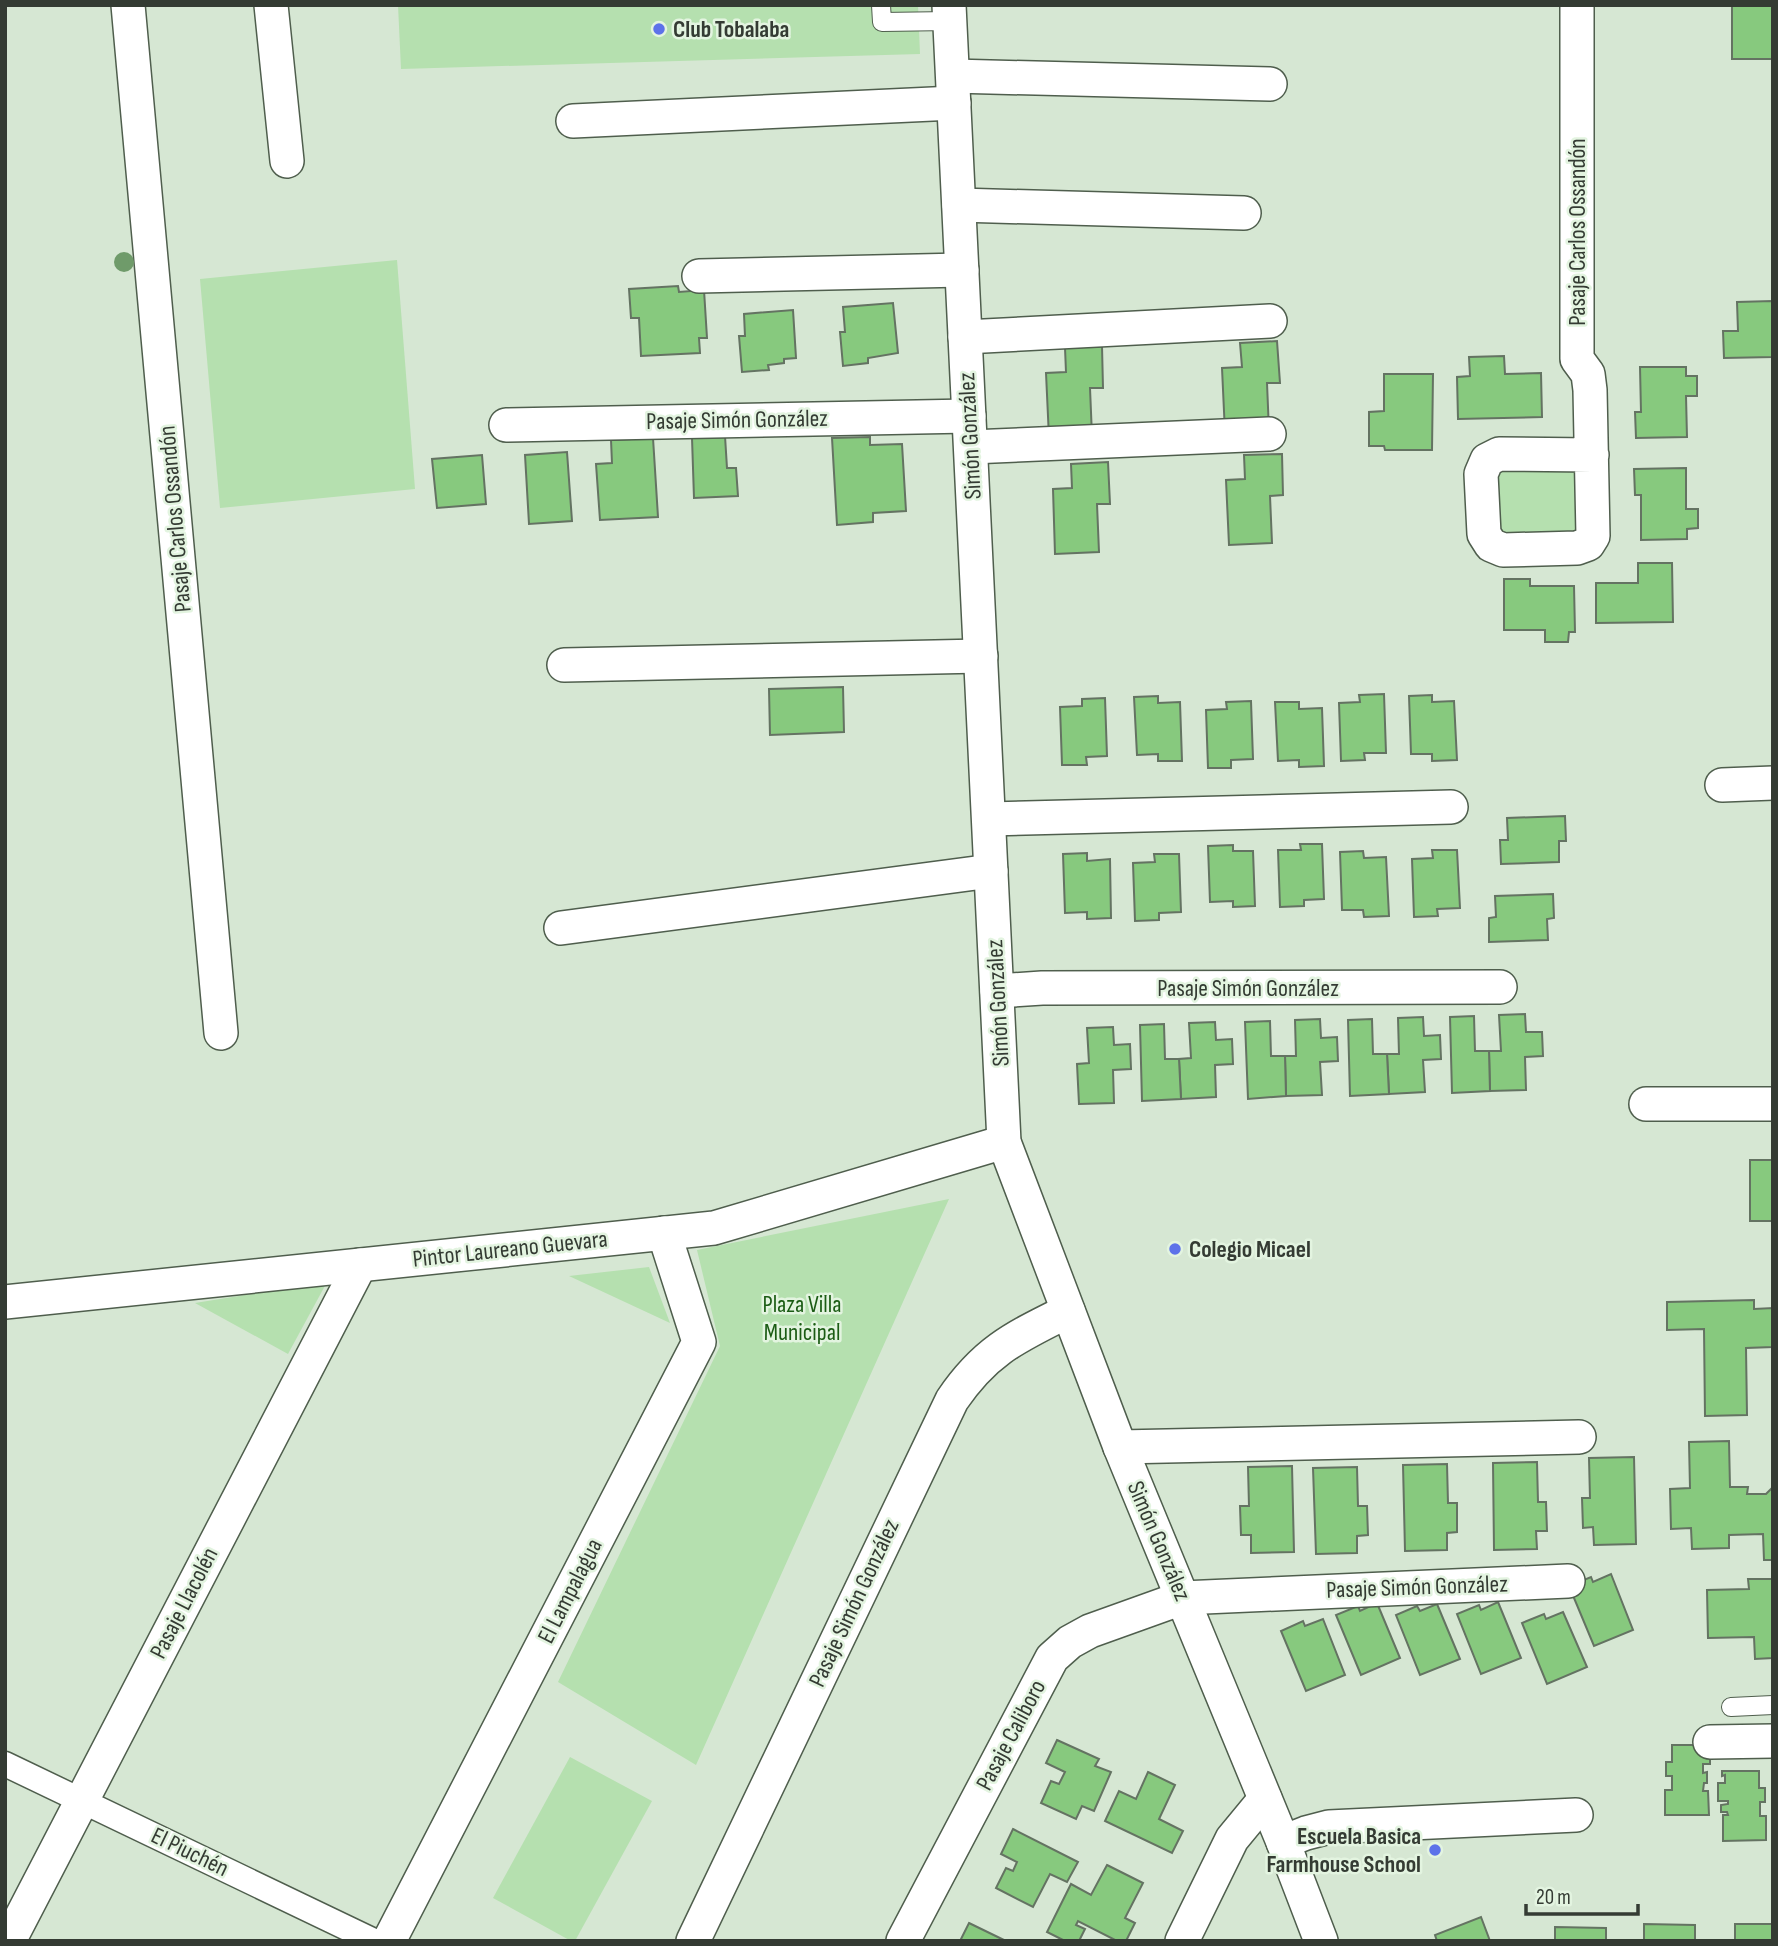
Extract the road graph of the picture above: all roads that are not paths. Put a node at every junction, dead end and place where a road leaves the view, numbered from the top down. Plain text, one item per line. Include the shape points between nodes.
1 (128, 5) edge
2 (271, 5) edge
3 (881, 5) edge
4 (1577, 5) edge
5 (950, 13) edge
6 (1270, 84) dead end
7 (953, 90) junction
8 (573, 121) dead end
9 (287, 161) dead end
10 (959, 205) junction
11 (1244, 213) dead end
12 (962, 270) junction
13 (699, 276) dead end
14 (1270, 321) dead end
15 (965, 337) junction
16 (506, 425) dead end
17 (970, 431) junction
18 (1269, 434) dead end
19 (1592, 455) dead end
20 (981, 656) junction
21 (564, 664) dead end
22 (1773, 783) edge
23 (1721, 785) dead end
24 (1451, 807) dead end
25 (989, 820) junction
26 (991, 871) junction
27 (561, 928) dead end
28 (1500, 987) dead end
29 (997, 991) junction
30 (221, 1033) dead end
31 (1646, 1104) dead end
32 (1773, 1104) edge
33 (1004, 1142) junction
34 (664, 1233) junction
35 (360, 1265) junction
36 (5, 1302) edge
37 (1069, 1311) junction
38 (1579, 1437) dead end
39 (1120, 1447) junction
40 (1567, 1581) dead end
41 (1182, 1598) junction
42 (1773, 1706) edge
43 (1731, 1707) dead end
44 (1773, 1741) edge
45 (1710, 1742) dead end
46 (5, 1764) edge
47 (1265, 1799) junction
48 (81, 1801) junction
49 (1576, 1815) dead end
50 (1283, 1842) junction
51 (9, 1941) edge
52 (374, 1941) edge
53 (389, 1941) edge
54 (693, 1941) edge
55 (903, 1941) edge
56 (1182, 1941) edge
57 (1321, 1941) edge

1 - 30 street, Pasaje Carlos Ossandón
2 - 9 street
3 - 5 lane via 882,22
4 - 19 street, Pasaje Carlos Ossandón via 1577,359 1588,374
5 - 7 street, Simón González
6 - 7 street
7 - 8 street
7 - 10 street, Simón González
10 - 11 street
10 - 12 street, Simón González
12 - 13 street
12 - 15 street, Simón González
14 - 15 street
15 - 17 street, Simón González
16 - 17 street, Pasaje Simón González
17 - 18 street, Pasaje Simón González
17 - 20 street, Simón González
20 - 21 street
20 - 25 street, Simón González
22 - 23 street
24 - 25 street
25 - 26 street, Simón González
26 - 27 street
26 - 29 street, Simón González
28 - 29 street, Pasaje Simón González
29 - 33 street, Simón González
31 - 32 street
33 - 34 street, Pintor Laureano Guevara via 714,1228
33 - 37 street, Simón González
34 - 35 street, Pintor Laureano Guevara
34 - 53 street, El Lampalagua via 699,1342
35 - 36 street, Pintor Laureano Guevara
35 - 48 street, Pasaje Llacolén
37 - 39 street, Simón González
37 - 54 street, Pasaje Simón González via 1003,1345 980,1364 951,1400
38 - 39 street
39 - 41 street, Simón González
40 - 41 street, Pasaje Simón González
41 - 47 street, Simón González
41 - 55 street, Pasaje Caliboro via 1090,1631 1052,1658
42 - 43 lane
44 - 45 street
46 - 48 street, El Piuchén
47 - 50 street, Simón González
47 - 56 street via 1232,1839
48 - 51 street, Pasaje Llacolén
48 - 52 street, El Piuchén
49 - 50 street via 1329,1826
50 - 57 street, Simón González

